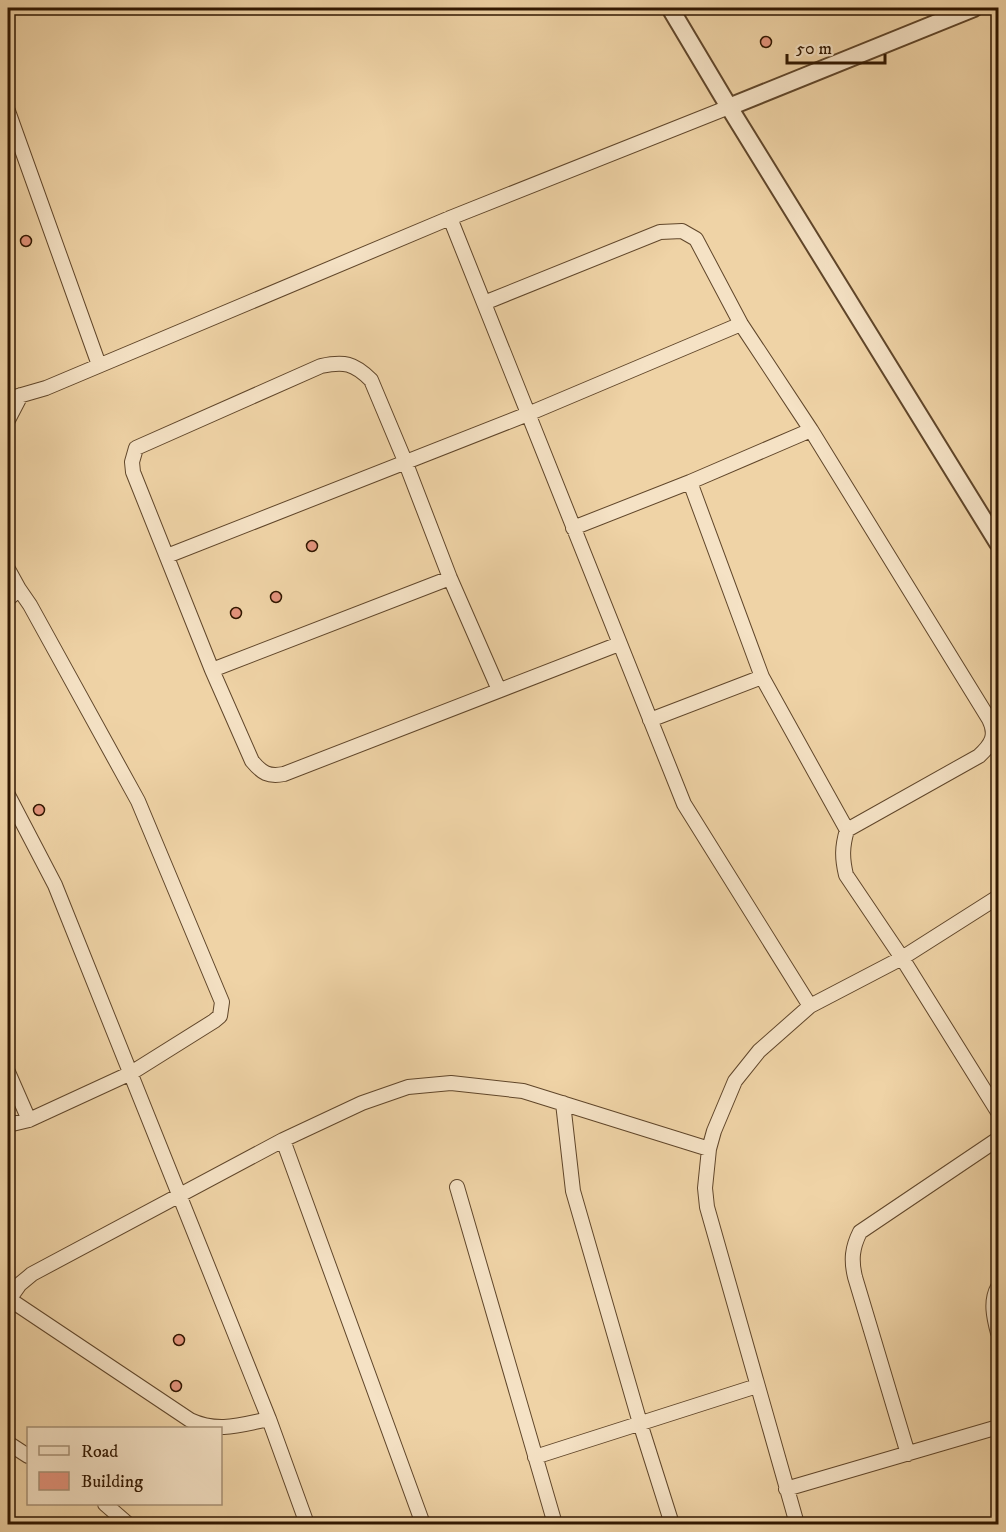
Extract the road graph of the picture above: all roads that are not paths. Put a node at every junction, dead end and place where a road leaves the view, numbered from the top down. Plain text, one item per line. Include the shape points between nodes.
1 (670, 8) edge
2 (974, 8) edge
3 (729, 107) junction
4 (8, 111) edge
5 (450, 218) junction
6 (484, 303) junction
7 (741, 324) junction
8 (99, 365) junction
9 (21, 395) junction
10 (8, 399) edge
11 (528, 414) junction
12 (8, 420) edge
13 (811, 430) junction
14 (405, 461) junction
15 (690, 482) junction
16 (573, 528) junction
17 (999, 543) edge
18 (167, 556) junction
19 (8, 569) edge
20 (450, 578) junction
21 (19, 590) junction
22 (8, 599) edge
23 (619, 644) junction
24 (213, 670) junction
25 (762, 677) junction
26 (499, 690) junction
27 (650, 720) junction
28 (8, 795) edge
29 (846, 830) junction
30 (999, 897) edge
31 (902, 958) junction
32 (810, 1006) junction
33 (8, 1072) edge
34 (131, 1073) junction
35 (563, 1103) junction
36 (999, 1112) edge
37 (29, 1120) junction
38 (8, 1125) edge
39 (999, 1139) edge
40 (283, 1140) junction
41 (709, 1149) junction
42 (457, 1187) dead end
43 (180, 1196) junction
44 (999, 1287) edge
45 (8, 1300) edge
46 (999, 1333) edge
47 (757, 1386) junction
48 (269, 1419) junction
49 (640, 1423) junction
50 (210, 1427) edge
51 (999, 1427) edge
52 (222, 1428) edge
53 (8, 1443) edge
54 (908, 1454) junction
55 (27, 1455) edge
56 (535, 1457) junction
57 (786, 1489) junction
58 (107, 1505) edge
59 (128, 1524) edge
60 (307, 1524) edge
61 (423, 1524) edge
62 (555, 1524) edge
63 (672, 1524) edge
64 (796, 1524) edge

1 - 3 street
2 - 3 street
3 - 5 street
3 - 17 street
4 - 8 street
5 - 6 street
5 - 8 street
6 - 7 street via 670,230 696,239
6 - 11 street
7 - 11 street
7 - 13 street
8 - 9 street
9 - 10 street
9 - 12 street
11 - 14 street
11 - 16 street
13 - 15 street
13 - 29 street via 989,718 994,736 979,756
14 - 18 street
14 - 18 street via 371,380 353,365 338,362 321,366 136,448 133,472
14 - 20 street
15 - 16 street
15 - 25 street
16 - 23 street
18 - 24 street
19 - 21 street
20 - 24 street
20 - 26 street
21 - 22 street
21 - 34 street via 138,801 222,1002 220,1016 214,1021
23 - 26 street
23 - 27 street
24 - 26 street via 252,761 261,772 275,776
25 - 27 street
25 - 29 street
27 - 32 street via 695,825
28 - 34 street via 54,885
29 - 31 street via 842,860 846,875
30 - 31 street
31 - 32 street
31 - 36 street
32 - 41 street via 759,1051 735,1081
33 - 37 street
34 - 37 street
34 - 43 street
35 - 40 street via 523,1091 451,1083 423,1085 362,1103
35 - 41 street
35 - 49 street via 573,1191
37 - 38 street
39 - 54 street via 860,1232 854,1246 851,1263
40 - 43 street
40 - 61 street
41 - 47 street via 707,1207
42 - 56 street
43 - 45 street via 32,1274
43 - 48 street
44 - 46 street via 993,1307
45 - 50 street via 190,1420
47 - 49 street
47 - 57 street
48 - 52 street
48 - 60 street
49 - 56 street
49 - 63 street
51 - 54 street
53 - 55 street
54 - 57 street
56 - 62 street
57 - 64 street
58 - 59 street

